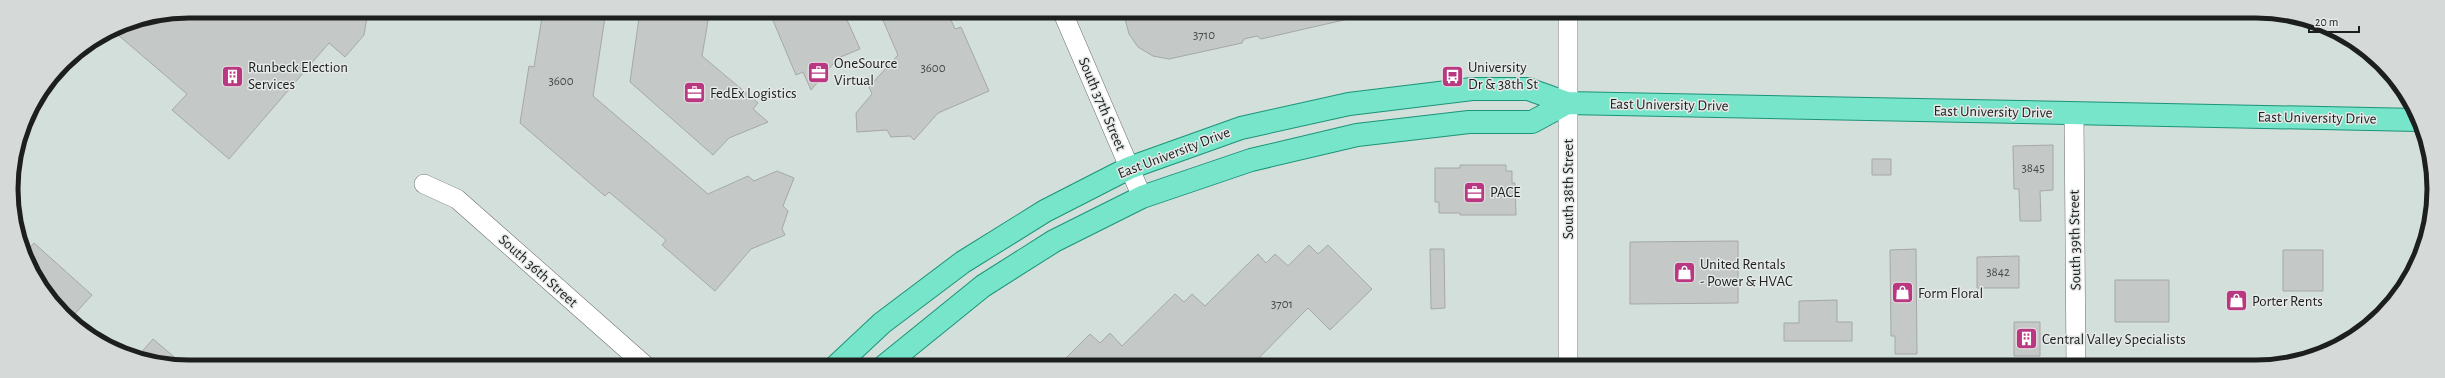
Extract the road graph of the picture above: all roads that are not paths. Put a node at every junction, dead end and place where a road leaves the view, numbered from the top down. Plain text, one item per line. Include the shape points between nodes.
1 (1065, 18) edge
2 (1568, 18) edge
3 (1567, 103) junction
4 (2074, 114) junction
5 (2412, 120) edge
6 (1129, 168) junction
7 (424, 184) dead end
8 (1142, 198) junction
9 (639, 360) edge
10 (842, 360) edge
11 (892, 360) edge
12 (1568, 360) edge
13 (2076, 360) edge

1 - 6 street, South 37th Street
2 - 3 street, South 38th Street
3 - 4 main road, East University Drive
3 - 6 main road, East University Drive via 1528,89 1472,89 1349,104 1241,128
3 - 8 main road, East University Drive via 1532,122 1469,122 1357,135 1251,160
3 - 12 street, South 38th Street
4 - 5 main road, East University Drive
4 - 13 street, South 39th Street
6 - 8 street, South 37th Street
6 - 10 main road, East University Drive via 1044,211 963,262 882,323
7 - 9 street, South 36th Street via 457,199
8 - 11 main road, East University Drive via 1054,241 983,286

